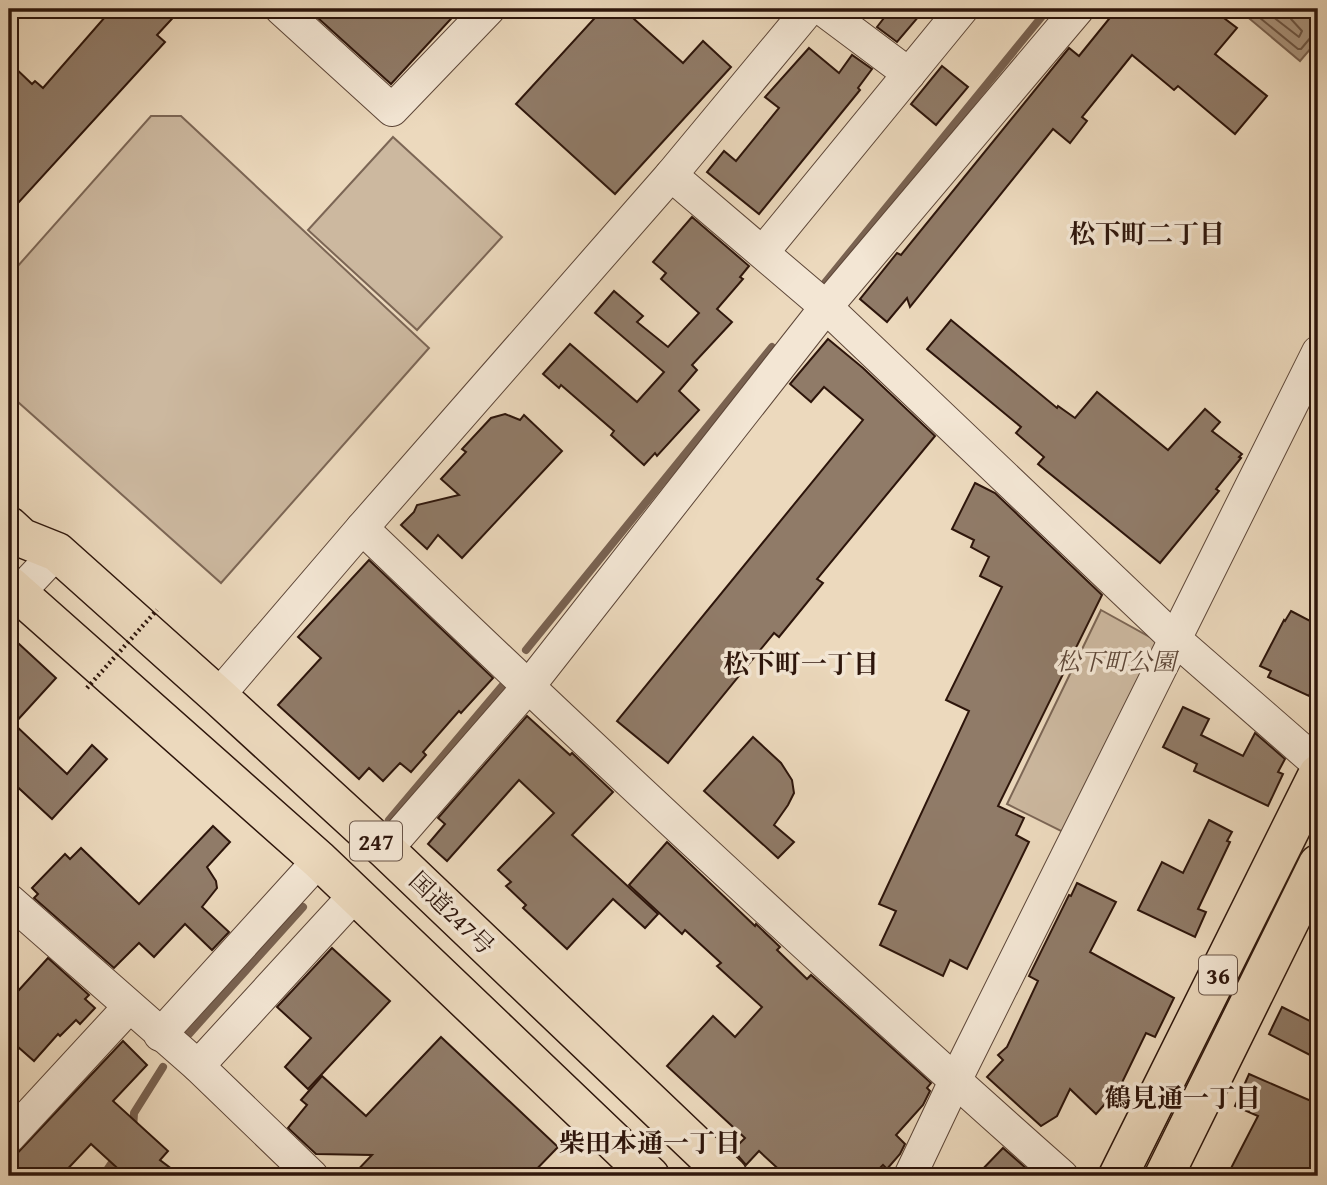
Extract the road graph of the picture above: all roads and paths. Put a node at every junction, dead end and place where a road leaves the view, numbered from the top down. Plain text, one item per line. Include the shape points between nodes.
1 (281, 9) edge
2 (489, 9) edge
3 (809, 9) edge
4 (822, 9) edge
5 (962, 9) edge
6 (1078, 9) edge
7 (909, 74) junction
8 (671, 175) junction
9 (763, 252) junction
10 (825, 307) junction
11 (1318, 352) edge
12 (9, 526) edge
13 (362, 528) junction
14 (57, 552) junction
15 (12, 594) edge
16 (157, 610) dead end
17 (1177, 640) junction
18 (528, 687) junction
19 (87, 688) dead end
20 (218, 696) junction
21 (1318, 764) edge
22 (1318, 774) edge
23 (386, 850) junction
24 (318, 860) junction
25 (1318, 864) edge
26 (355, 895) junction
27 (9, 900) edge
28 (129, 1007) junction
29 (160, 1035) junction
30 (198, 1066) junction
31 (955, 1081) junction
32 (9, 1138) edge
33 (296, 1171) edge
34 (650, 1176) edge
35 (728, 1176) edge
36 (910, 1176) edge
37 (1062, 1176) edge
38 (1118, 1176) edge
39 (1164, 1176) edge

1 - 2 street via 392,110
3 - 8 street
4 - 7 street
5 - 7 street
6 - 10 street
7 - 9 street
8 - 9 street
8 - 13 street
9 - 10 street
10 - 17 street
10 - 18 street
11 - 17 street
12 - 14 main road, 国道247号 / 247 via 22,538
13 - 18 street
13 - 20 street
14 - 15 street
14 - 20 main road, 国道247号 / 247
15 - 24 main road, 247
16 - 19 path, bridge
17 - 21 street
17 - 31 street
18 - 23 street
18 - 31 street
20 - 23 main road, 国道247号 / 247
22 - 38 main road, 36
23 - 35 main road, 国道247号 / 247
24 - 26 main road, 247
24 - 29 street
25 - 39 main road, 36
26 - 30 street
26 - 34 main road, 247
27 - 28 street
28 - 29 street
28 - 32 street
29 - 30 street
30 - 33 street
31 - 36 street
31 - 37 street

